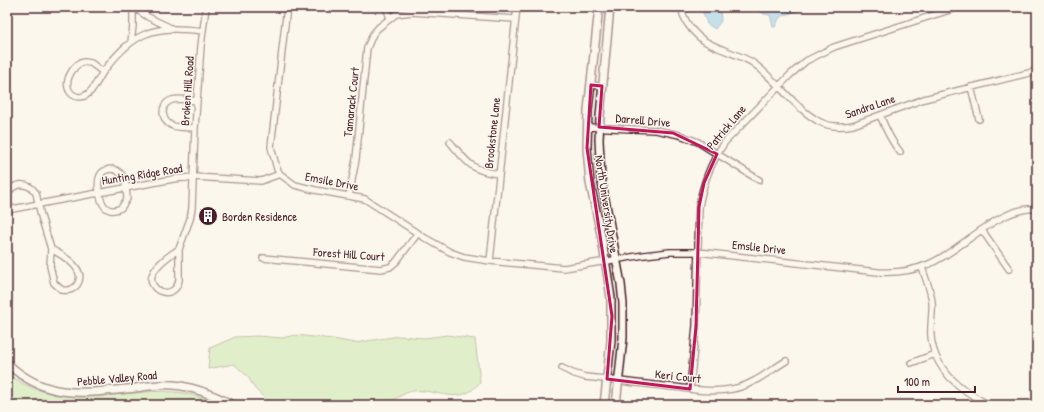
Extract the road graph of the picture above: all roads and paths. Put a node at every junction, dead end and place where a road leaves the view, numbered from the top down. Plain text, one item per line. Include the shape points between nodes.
1 (133, 7) edge
2 (206, 7) edge
3 (287, 7) edge
4 (386, 7) edge
5 (517, 7) edge
6 (599, 7) edge
7 (610, 7) edge
8 (681, 7) edge
9 (959, 7) edge
10 (390, 18) junction
11 (515, 19) junction
12 (173, 28) junction
13 (202, 31) junction
14 (131, 42) junction
15 (1037, 71) edge
16 (103, 72) junction
17 (591, 85) junction
18 (602, 86) junction
19 (779, 86) junction
20 (971, 87) junction
21 (197, 101) junction
22 (880, 115) junction
23 (979, 119) dead end
24 (587, 126) junction
25 (599, 127) junction
26 (195, 128) junction
27 (450, 142) dead end
28 (900, 152) dead end
29 (717, 154) junction
30 (280, 174) junction
31 (499, 174) junction
32 (194, 177) junction
33 (759, 180) dead end
34 (126, 187) junction
35 (99, 192) junction
36 (7, 196) edge
37 (349, 196) junction
38 (38, 204) junction
39 (7, 209) edge
40 (1037, 209) edge
41 (982, 230) junction
42 (418, 233) junction
43 (179, 248) junction
44 (51, 249) junction
45 (698, 252) junction
46 (464, 257) joint
47 (263, 258) dead end
48 (616, 259) junction
49 (490, 261) junction
50 (605, 261) junction
51 (922, 267) junction
52 (1009, 269) dead end
53 (935, 354) junction
54 (786, 361) dead end
55 (7, 363) edge
56 (911, 363) dead end
57 (562, 368) dead end
58 (607, 380) junction
59 (619, 381) junction
60 (690, 389) junction
61 (233, 405) edge
62 (604, 405) edge
63 (616, 405) edge
64 (989, 405) edge

1 - 12 street
1 - 14 street
2 - 13 street, Broken Hill Road
3 - 30 street via 271,147
4 - 10 street
5 - 11 street, Brookstone Lane
6 - 17 street, North University Drive
7 - 18 street, North University Drive
8 - 19 street, Sandra Lane via 686,22 696,35 752,63
9 - 19 street, Patrick Lane via 834,47 799,67
10 - 11 street, Tamarack Court via 396,14 412,12
10 - 37 street, Tamarack Court via 373,34 368,48 356,159
11 - 31 street, Brookstone Lane
12 - 13 street
12 - 14 street via 149,33
13 - 21 street, Broken Hill Road
14 - 16 street
15 - 20 street, Sandra Lane
16 - 16 street via 91,63 81,63 69,76 67,87 78,97 90,93
17 - 18 street
17 - 24 street, North University Drive
18 - 25 street, North University Drive
19 - 22 street, Sandra Lane via 812,117 828,125 847,126
19 - 29 street, Patrick Lane via 730,136
20 - 22 street, Sandra Lane via 924,99
20 - 23 street
21 - 26 street, Broken Hill Road
21 - 26 street via 173,100 165,104 162,112 163,118 171,125
22 - 28 street
24 - 25 street, Darrell Drive
24 - 50 street, North University Drive via 590,183
25 - 29 street, Darrell Drive via 673,133 698,142
25 - 48 street, North University Drive via 602,178
26 - 32 street, Broken Hill Road
27 - 31 street via 473,167 483,172
29 - 33 street, Darrell Drive
29 - 45 street, Patrick Lane via 707,174 701,196
30 - 32 street, Hunting Ridge Road via 261,181
30 - 37 street, Emsile Drive via 295,185
31 - 49 street, Brookstone Lane
32 - 34 street, Hunting Ridge Road
32 - 43 street, Broken Hill Road via 192,208
34 - 35 street, Hunting Ridge Road
34 - 35 street via 122,174 109,169 99,176
34 - 35 street via 127,201 122,208 116,210 104,206
35 - 38 street, Hunting Ridge Road
36 - 38 street via 15,186 28,185 36,193
37 - 42 street, Emsile Drive via 365,199
38 - 39 street, Hunting Ridge Road
38 - 44 street
40 - 41 street, Emslie Drive via 1009,214
41 - 51 street, Emslie Drive via 938,260
41 - 52 street
42 - 46 street, Emsile Drive via 450,252
42 - 47 street, Forest Hill Court via 396,262 381,269
43 - 43 street via 153,273 152,282 160,291 171,291 178,285
44 - 44 street via 50,266 54,284 62,290 72,289 78,284 79,273 64,257
45 - 48 street, Emslie Drive via 644,254
45 - 51 street, Emslie Drive via 885,272
45 - 60 street, Patrick Lane via 696,326
46 - 49 street, Emslie Drive
48 - 50 street, Emslie Drive
48 - 59 street, North University Drive via 623,304
49 - 50 street, Emslie Drive via 564,268
50 - 58 street, North University Drive via 612,316
51 - 53 street via 932,300 931,334
53 - 56 street
53 - 64 street via 946,373 957,385
54 - 60 street, Keri Court via 754,381 732,389
55 - 61 street, Pebble Valley Road via 29,379 64,392 92,393 159,385 181,386 205,392
57 - 58 street, Keri Court via 578,375
58 - 59 street, Keri Court
58 - 62 street, North University Drive
59 - 60 street, Keri Court
59 - 63 street, North University Drive

